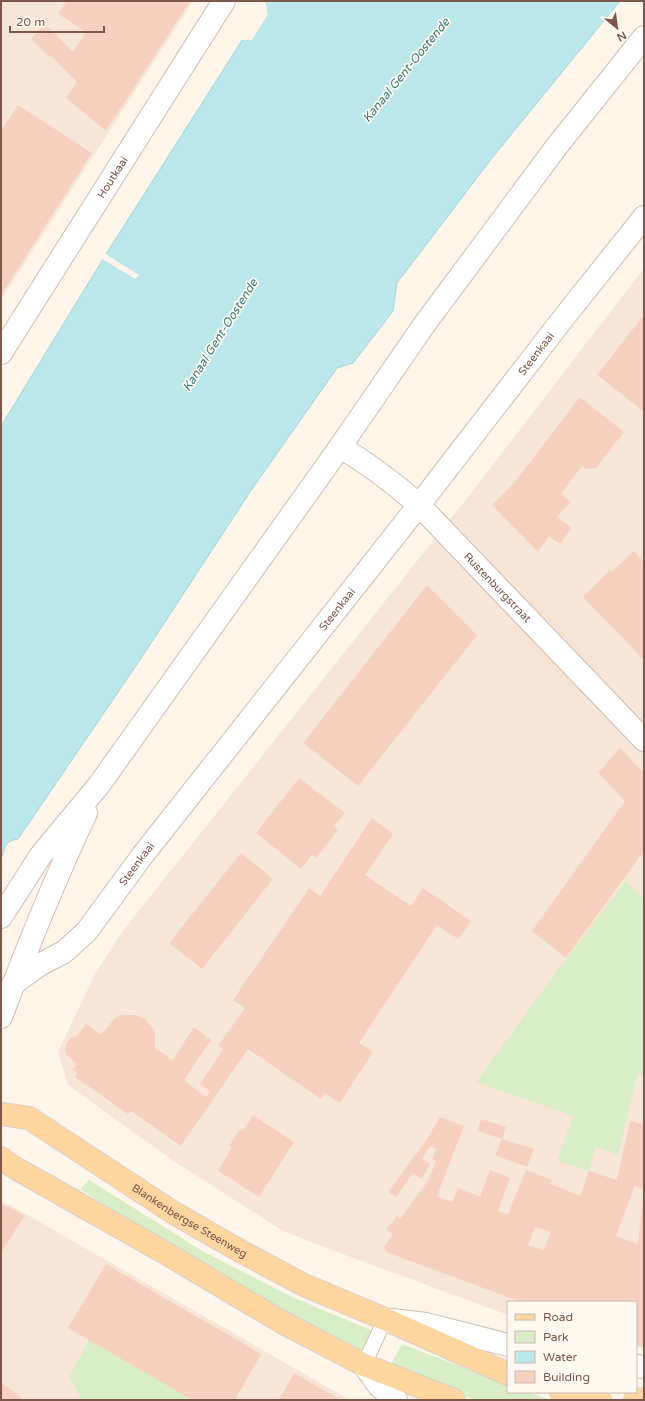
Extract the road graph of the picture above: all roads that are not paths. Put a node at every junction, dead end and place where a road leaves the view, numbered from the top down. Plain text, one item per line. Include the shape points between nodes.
1 (224, 1) edge
2 (644, 37) edge
3 (644, 217) edge
4 (1, 353) edge
5 (340, 447) junction
6 (419, 505) junction
7 (644, 740) edge
8 (99, 784) junction
9 (1, 917) edge
10 (13, 984) junction
11 (1, 1017) edge
12 (1, 1114) edge
13 (1, 1158) edge
14 (385, 1319) junction
15 (507, 1345) edge
16 (364, 1365) junction
17 (507, 1374) edge
18 (566, 1393) edge
19 (644, 1398) edge
20 (396, 1400) edge
21 (454, 1400) edge
22 (600, 1400) edge
23 (635, 1400) edge

1 - 4 street, Houtkaai
2 - 5 street via 557,146 428,319
3 - 6 street, Steenkaai
5 - 6 street, Rustenburgstraat via 394,483
5 - 8 street
6 - 7 street, Rustenburgstraat
6 - 10 street, Steenkaai via 142,856 87,931 64,952 39,965
8 - 9 street via 41,855
8 - 10 street
10 - 11 street
12 - 14 main road, Blankenbergse Steenweg via 29,1118 174,1213 242,1252 304,1285
13 - 16 main road via 280,1321
14 - 15 street, Blankenbergse Steenweg via 426,1324
14 - 16 lane
14 - 17 main road, Blankenbergse Steenweg
16 - 20 street via 379,1386
16 - 21 main road
18 - 22 main road
19 - 23 main road

